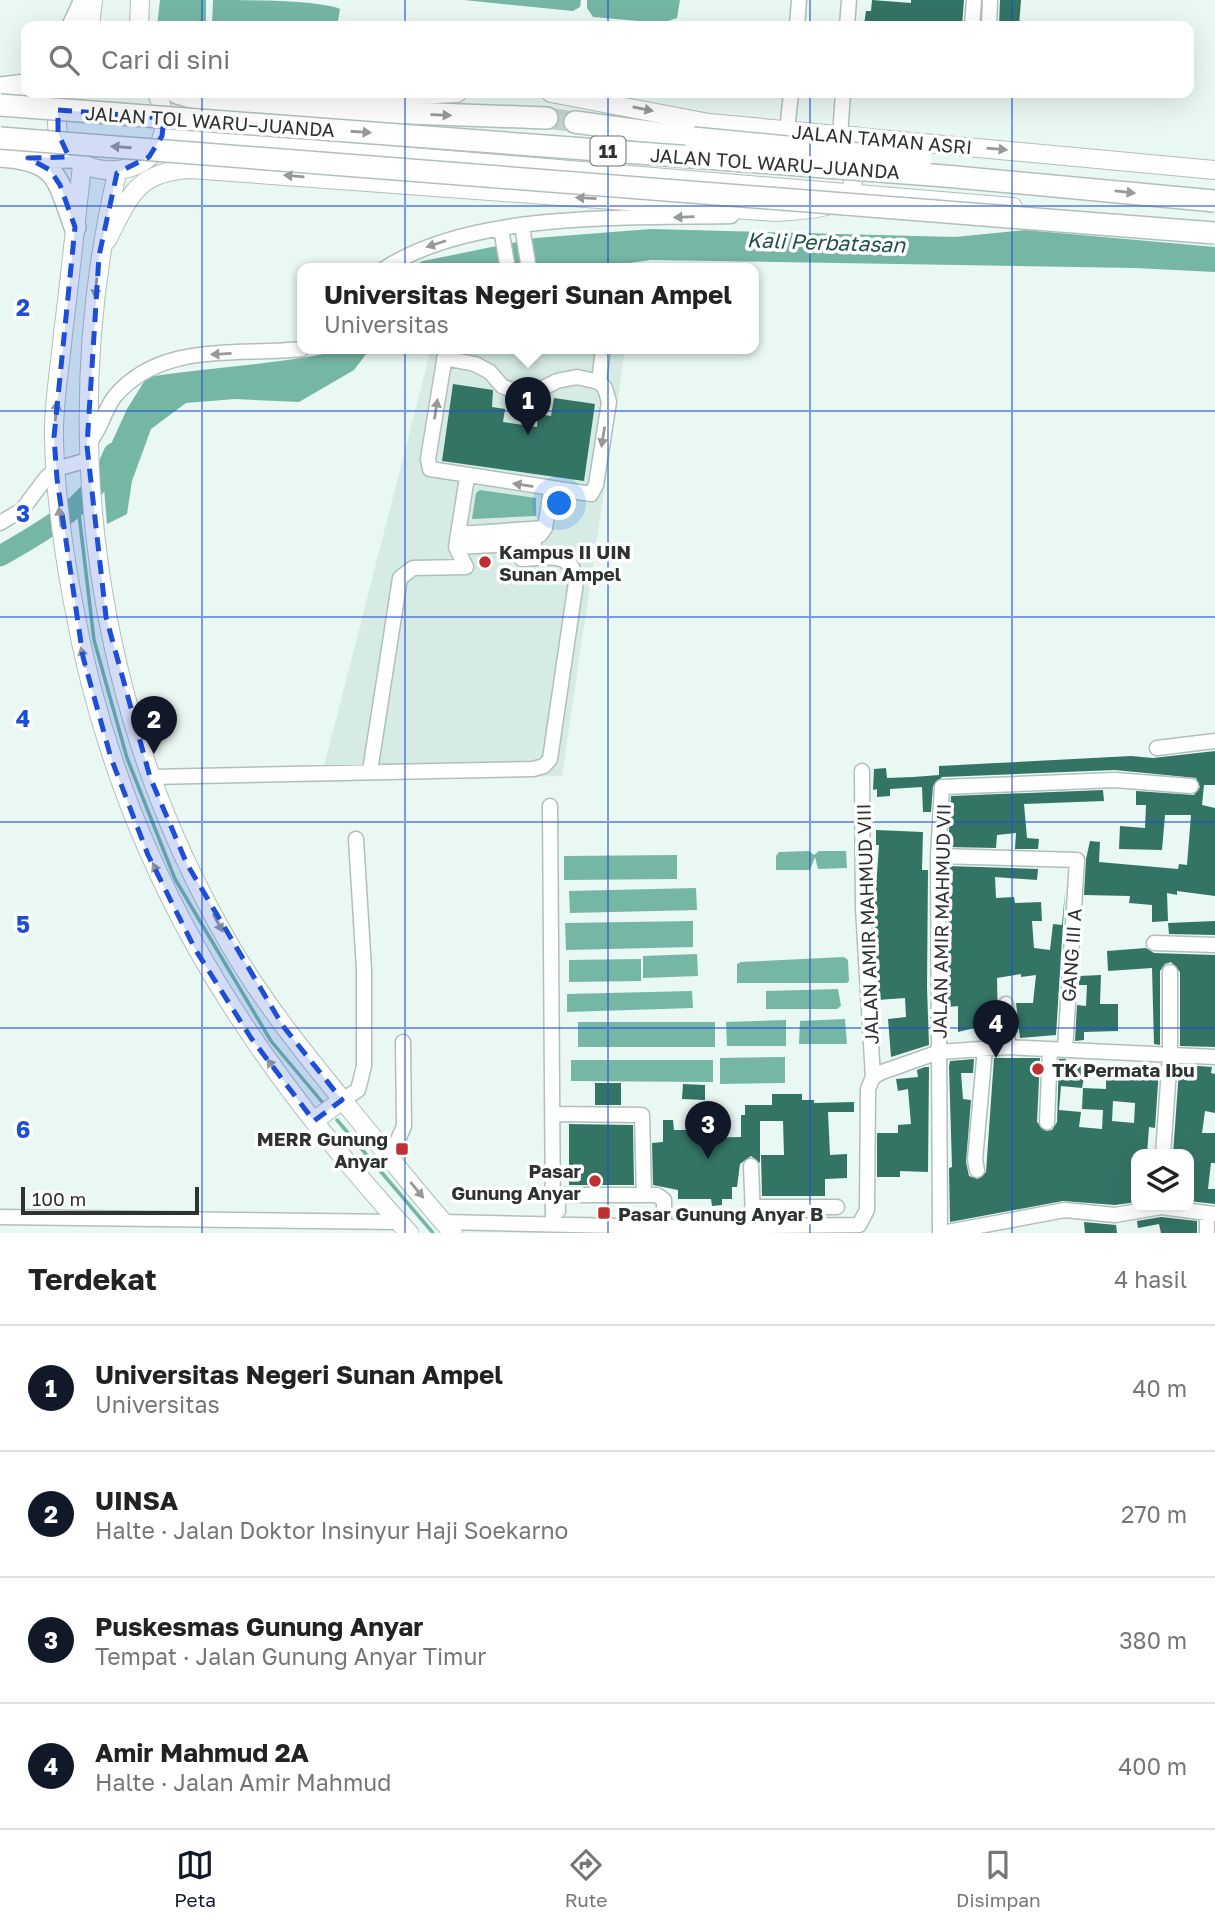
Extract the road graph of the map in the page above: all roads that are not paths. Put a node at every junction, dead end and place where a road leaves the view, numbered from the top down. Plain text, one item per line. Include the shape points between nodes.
1 (85, 0) edge
2 (93, 0) edge
3 (140, 0) edge
4 (799, 0) edge
5 (849, 0) edge
6 (974, 0) edge
7 (990, 0) edge
8 (75, 21) edge
9 (91, 21) edge
10 (138, 21) edge
11 (797, 21) edge
12 (847, 21) edge
13 (972, 21) edge
14 (989, 21) edge
15 (21, 86) edge
16 (0, 88) edge
17 (62, 98) edge
18 (159, 98) edge
19 (194, 98) edge
20 (577, 98) edge
21 (791, 98) edge
22 (844, 98) edge
23 (0, 105) edge
24 (547, 118) tunnel mouth
25 (575, 122) tunnel mouth
26 (788, 131) junction
27 (162, 136) junction
28 (848, 136) junction
29 (0, 138) edge
30 (0, 156) edge
31 (28, 158) junction
32 (77, 161) junction
33 (1215, 170) edge
34 (117, 173) junction
35 (1085, 188) junction
36 (852, 194) junction
37 (1215, 201) edge
38 (776, 212) junction
39 (76, 221) junction
40 (105, 223) junction
41 (1215, 224) edge
42 (523, 232) junction
43 (1215, 233) edge
44 (502, 235) junction
45 (99, 256) junction
46 (395, 263) edge
47 (507, 263) edge
48 (528, 263) edge
49 (297, 349) edge
50 (445, 354) edge
51 (602, 354) edge
52 (599, 382) junction
53 (88, 458) junction
54 (56, 474) junction
55 (467, 477) junction
56 (551, 489) junction
57 (0, 523) edge
58 (545, 528) junction
59 (457, 541) junction
60 (534, 543) junction
61 (1215, 741) edge
62 (1157, 748) dead end
63 (370, 771) junction
64 (862, 771) dead end
65 (150, 777) junction
66 (1191, 786) dead end
67 (550, 806) dead end
68 (356, 839) dead end
69 (938, 856) junction
70 (1154, 943) dead end
71 (1215, 945) edge
72 (1170, 972) dead end
73 (1006, 1004) dead end
74 (403, 1042) dead end
75 (1008, 1047) junction
76 (985, 1048) junction
77 (1057, 1049) junction
78 (939, 1052) junction
79 (1170, 1055) junction
80 (1215, 1058) edge
81 (873, 1077) junction
82 (342, 1100) junction
83 (553, 1114) junction
84 (314, 1121) junction
85 (1047, 1122) dead end
86 (1163, 1149) edge
87 (390, 1158) junction
88 (751, 1166) dead end
89 (977, 1170) dead end
90 (644, 1195) junction
91 (752, 1207) junction
92 (837, 1207) dead end
93 (1132, 1212) edge
94 (1211, 1214) edge
95 (0, 1216) edge
96 (556, 1227) edge
97 (664, 1227) junction
98 (754, 1227) junction
99 (359, 1228) edge
100 (404, 1228) edge
101 (448, 1228) edge
102 (859, 1229) edge
103 (941, 1233) edge
104 (1207, 1233) edge

1 - 8 highway
2 - 9 main road
3 - 10 main road
4 - 11 street
5 - 12 street
6 - 13 street
7 - 14 street
15 - 16 highway
17 - 32 main road via 58,133
18 - 27 main road
19 -> 24 highway via 222,106
20 -> 26 main road, JALAN TAMAN ASRI via 697,121
21 - 26 street
22 - 28 street
23 -> 35 highway, JALAN TOL WARU–JUANDA / 11, bridge
25 - 35 highway, bridge via 962,164 1057,177
26 - 28 main road, JALAN TAMAN ASRI
27 - 34 main road via 140,164
27 - 36 main road
28 -> 33 main road, JALAN TAMAN ASRI
28 - 36 main road
43 -> 29 highway, JALAN TOL WARU–JUANDA / 11, bridge
30 - 31 highway
31 - 32 highway
31 - 39 highway via 50,170
32 - 34 main road via 99,172
32 - 39 main road
34 - 40 main road
35 -> 37 highway, JALAN TOL WARU–JUANDA / 11, bridge
36 - 38 main road via 819,208
36 - 41 main road
38 -> 42 street via 581,220
38 -> 45 main road via 163,170 132,194
39 - 40 main road via 86,210 94,210
54 -> 39 main road via 54,437
40 - 45 main road
42 - 44 street
42 - 48 street
44 -> 46 street via 457,237
44 - 47 street
45 -> 53 main road
49 -> 53 street via 196,355 166,360 137,375 113,398
50 - 52 street via 490,372 502,386 516,392 533,393 577,377
55 -> 50 street via 430,469 428,459
51 - 52 street
52 -> 56 street via 606,388 609,402 596,485 591,494
53 - 54 street
53 - 65 main road via 93,534 106,617
54 - 57 street via 46,478 22,510
84 -> 54 main road via 244,1027 195,949 148,855 111,758 83,657 64,554
56 -> 55 street
55 - 59 street
56 - 58 street
58 - 59 street
58 - 60 street
59 - 60 street
59 - 63 street via 466,567 413,568 400,578
60 - 63 street via 522,559 570,561 576,582 550,759 533,769
61 - 62 street
63 - 65 street
64 - 81 street, JALAN AMIR MAHMUD VIII via 863,908
65 -> 82 main road via 187,864 231,947 283,1026
66 - 69 street, JALAN AMIR MAHMUD VII via 1115,780 942,787
67 - 83 street
68 - 82 street via 365,1066 358,1090
69 - 77 street, GANG III A via 1077,860
69 - 78 street, JALAN AMIR MAHMUD VII
70 - 71 street
72 - 79 street
73 - 75 street
74 - 87 street via 404,1126
75 - 76 street
75 - 77 street
76 - 78 street
76 - 89 street
77 - 79 street
77 - 85 street, GANG III A
78 - 81 street
78 - 103 street, JALAN AMIR MAHMUD VII
79 - 80 street
79 - 86 street
81 - 102 street, JALAN AMIR MAHMUD VIII via 868,1089 867,1210
82 - 84 main road
82 - 87 main road
83 - 90 street via 642,1115
83 - 96 street
84 - 100 main road
87 -> 101 main road
88 - 91 street
90 - 96 street via 560,1196
90 - 97 street via 664,1200
91 - 92 street
91 - 98 street
93 - 103 street via 1115,1215 1065,1210
94 - 104 street
95 - 99 street
96 - 97 street
96 - 101 street
97 - 98 street
98 - 102 street
99 - 100 street

